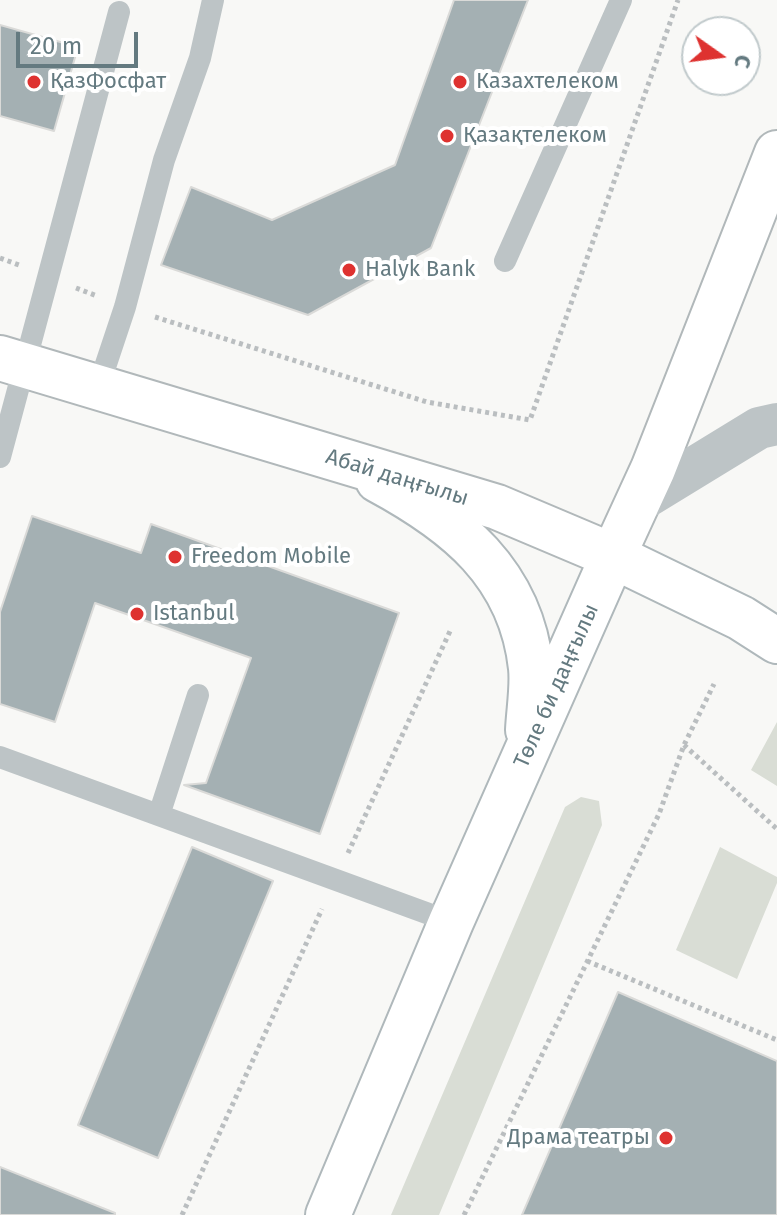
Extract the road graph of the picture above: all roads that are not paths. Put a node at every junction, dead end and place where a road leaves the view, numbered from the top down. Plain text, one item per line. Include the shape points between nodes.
1 (213, 0) edge
2 (621, 0) edge
3 (119, 12) dead end
4 (777, 153) edge
5 (505, 261) dead end
6 (13, 362) edge
7 (98, 388) junction
8 (777, 424) edge
9 (0, 457) edge
10 (345, 462) junction
11 (638, 502) junction
12 (613, 556) junction
13 (777, 641) edge
14 (198, 695) dead end
15 (526, 755) junction
16 (0, 757) edge
17 (159, 815) junction
18 (451, 922) junction
19 (328, 1215) edge

1 - 7 lane via 200,58 164,160
2 - 5 lane
3 - 6 lane via 49,277
4 - 11 main road, Төле би даңғылы
6 - 7 main road, Абай даңғылы
6 - 9 lane
7 - 10 main road, Абай даңғылы
8 - 11 street via 759,428
10 - 12 main road, Абай даңғылы via 497,507
10 - 15 main road via 420,503 482,553 503,584 531,668
11 - 12 main road, Төле би даңғылы
12 - 13 main road, Абай даңғылы
12 - 15 main road, Төле би даңғылы
14 - 17 lane
15 - 18 main road, Төле би даңғылы
16 - 17 lane
17 - 18 lane
18 - 19 main road, Төле би даңғылы

